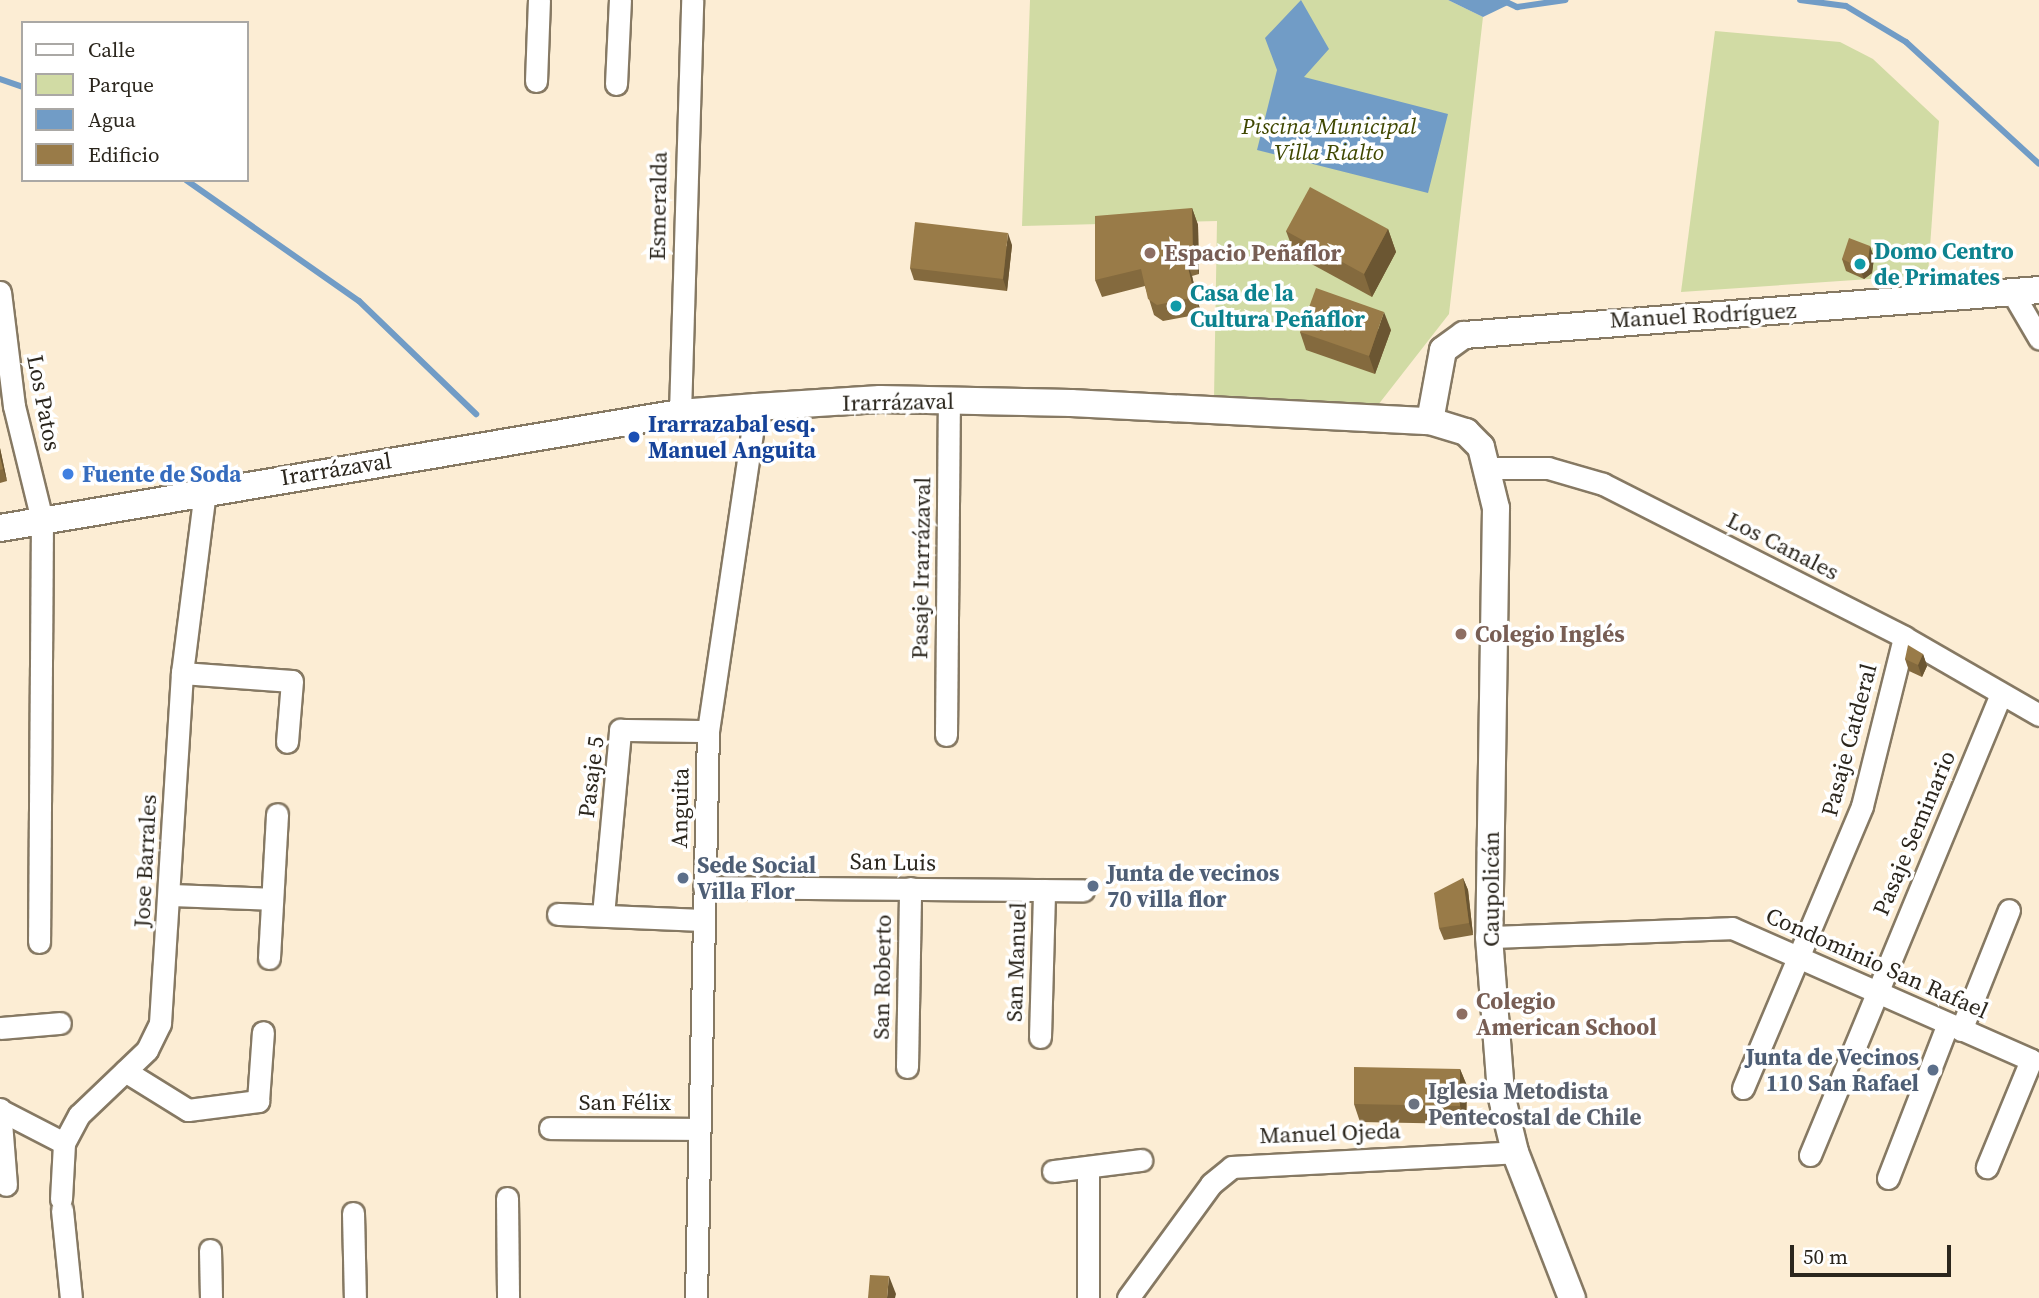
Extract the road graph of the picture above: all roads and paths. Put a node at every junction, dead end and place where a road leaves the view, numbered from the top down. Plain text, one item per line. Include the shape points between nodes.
1 (539, 0) edge
2 (620, 0) edge
3 (692, 0) edge
4 (536, 81) dead end
5 (616, 84) dead end
6 (0, 292) edge
7 (2027, 294) edge
8 (2036, 328) edge
9 (949, 400) junction
10 (756, 407) junction
11 (680, 413) junction
12 (1430, 421) junction
13 (1489, 468) junction
14 (205, 491) junction
15 (42, 520) junction
16 (0, 528) edge
17 (1904, 637) junction
18 (182, 673) junction
19 (2000, 697) junction
20 (2039, 715) edge
21 (946, 735) dead end
22 (287, 742) dead end
23 (708, 742) junction
24 (277, 814) dead end
25 (704, 887) junction
26 (910, 888) junction
27 (1044, 890) junction
28 (1083, 890) dead end
29 (169, 895) junction
30 (272, 899) junction
31 (2009, 910) dead end
32 (558, 914) dead end
33 (603, 915) junction
34 (704, 920) junction
35 (1489, 937) junction
36 (39, 942) dead end
37 (1800, 954) junction
38 (269, 958) dead end
39 (1875, 989) junction
40 (60, 1023) dead end
41 (0, 1028) edge
42 (1954, 1028) junction
43 (263, 1032) dead end
44 (1040, 1037) dead end
45 (907, 1067) dead end
46 (125, 1071) junction
47 (1743, 1088) dead end
48 (0, 1109) edge
49 (550, 1128) dead end
50 (699, 1129) junction
51 (64, 1143) junction
52 (1516, 1152) junction
53 (1810, 1156) dead end
54 (1140, 1160) dead end
55 (1088, 1167) junction
56 (1987, 1167) dead end
57 (1053, 1171) dead end
58 (1888, 1178) dead end
59 (6, 1185) dead end
60 (507, 1198) dead end
61 (354, 1213) dead end
62 (210, 1250) dead end
63 (71, 1298) edge
64 (211, 1298) edge
65 (355, 1298) edge
66 (508, 1298) edge
67 (696, 1298) edge
68 (1088, 1298) edge
69 (1128, 1298) edge
70 (1572, 1298) edge

1 - 4 street
2 - 5 street
3 - 11 street, Esmeralda
6 - 15 street, Los Patos via 15,406
7 - 8 street
7 - 12 main road, Manuel Rodríguez via 1464,335 1443,350
9 - 10 main road, Irarrázaval
9 - 12 main road, Irarrázaval
9 - 21 street, Pasaje Irarrázaval
10 - 11 main road, Irarrázaval
10 - 23 street, Anguita
11 - 14 main road, Irarrázaval
12 - 13 main road, Irarrázaval via 1466,432
13 - 17 street, Los Canales via 1548,468 1603,484
13 - 35 main road, Caupolicán via 1498,545
14 - 15 main road, Irarrázaval
14 - 18 street, Jose Barrales
15 - 16 main road, Irarrázaval
15 - 36 street, Los Patos
17 - 19 street, Los Canales
17 - 37 street, Pasaje Catderal via 1862,806
18 - 22 street via 292,681
18 - 29 street, Jose Barrales
19 - 20 street, Los Canales
19 - 39 street, Pasaje Seminario
23 - 25 street, Anguita
23 - 33 street, Pasaje 5 via 620,730
24 - 30 street
25 - 26 street, San Luis
25 - 34 street, Anguita
26 - 27 street, San Luis
26 - 45 street, San Roberto
27 - 28 street, San Luis
27 - 44 street, San Manuel
29 - 30 street
29 - 46 street, Jose Barrales via 160,1023 147,1050
30 - 38 street
31 - 42 street
32 - 33 street
33 - 34 street
34 - 50 street, Anguita
35 - 37 street, Condominio San Rafael via 1732,928
35 - 52 main road, Caupolicán via 1501,1094
37 - 39 street, Condominio San Rafael
37 - 47 street, Pasaje Catderal
39 - 42 street, Condominio San Rafael
39 - 53 street, Pasaje Seminario
40 - 41 street
42 - 56 street, Condominio San Rafael via 2031,1060
42 - 58 street
43 - 46 street via 258,1101 188,1111
46 - 51 street, Jose Barrales via 79,1115
48 - 51 street
48 - 59 street
49 - 50 street, San Félix
50 - 67 street, Anguita
51 - 63 street, Jose Barrales via 62,1205
52 - 69 street, Manuel Ojeda via 1258,1161 1232,1167 1211,1184
52 - 70 main road, Caupolicán
54 - 55 street
55 - 57 street
55 - 68 street
60 - 66 street
61 - 65 street
62 - 64 street

